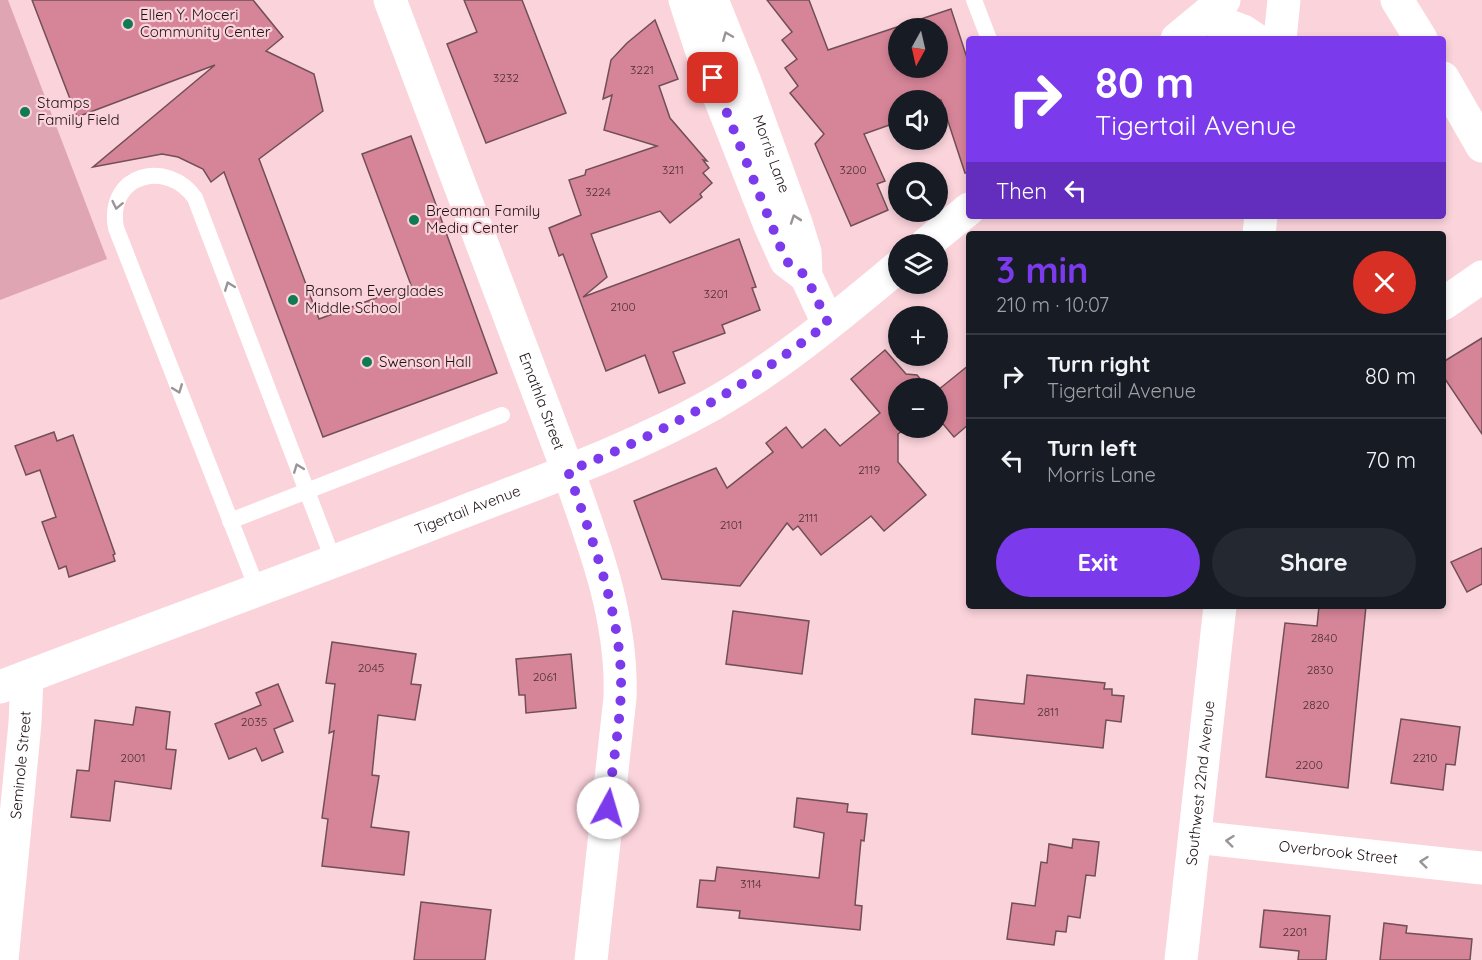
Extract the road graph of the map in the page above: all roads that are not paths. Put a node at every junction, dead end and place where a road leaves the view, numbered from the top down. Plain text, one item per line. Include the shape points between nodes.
1 (390, 0) edge
2 (685, 0) edge
3 (712, 0) edge
4 (974, 0) edge
5 (1284, 0) edge
6 (1397, 0) edge
7 (1214, 8) edge
8 (987, 36) edge
9 (1181, 36) edge
10 (1251, 36) edge
11 (1280, 36) edge
12 (1419, 36) edge
13 (1446, 83) edge
14 (1482, 146) edge
15 (966, 211) edge
16 (938, 234) edge
17 (888, 275) edge
18 (806, 276) junction
19 (1482, 277) edge
20 (1446, 302) edge
21 (828, 323) junction
22 (502, 415) dead end
23 (568, 471) junction
24 (307, 491) junction
25 (230, 521) junction
26 (334, 562) junction
27 (258, 591) junction
28 (1220, 609) edge
29 (13, 682) edge
30 (1195, 837) junction
31 (1482, 868) edge
32 (2, 960) edge
33 (591, 960) edge
34 (1181, 960) edge

1 - 23 street, Emathla Street
2 - 18 street, Morris Lane via 769,223 786,261
18 -> 3 street, Morris Lane via 806,252 746,82
4 - 8 lane
5 - 11 street
6 - 12 street
7 - 9 street
7 - 10 street
13 - 14 street
15 - 16 street
17 - 21 street, Tigertail Avenue
18 - 21 street, Morris Lane
19 - 20 street
21 - 23 street, Tigertail Avenue via 713,404
22 - 24 lane
23 - 26 street, Tigertail Avenue
23 - 33 street, Emathla Street via 608,593 621,678
24 - 25 lane
24 -> 25 lane via 195,198 190,190 172,180 138,179 121,191 115,212 116,228
24 - 26 lane
25 - 27 lane
26 - 27 street, Tigertail Avenue
27 - 29 street, Tigertail Avenue
28 - 30 street, Southwest 22nd Avenue
29 - 32 street, Seminole Street via 26,723
31 -> 30 street, Overbrook Street
30 - 34 street, Southwest 22nd Avenue

